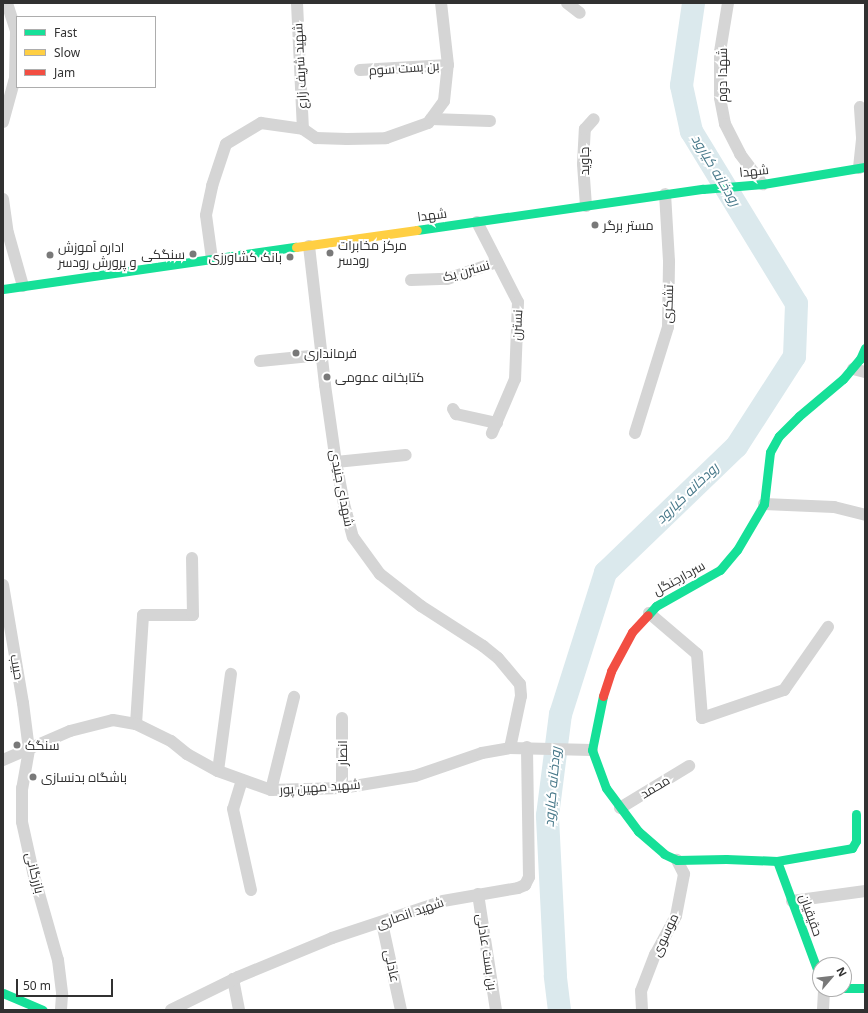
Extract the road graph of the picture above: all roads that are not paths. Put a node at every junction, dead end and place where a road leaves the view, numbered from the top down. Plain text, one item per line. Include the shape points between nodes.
1 (7, 3) edge
2 (297, 3) edge
3 (441, 3) edge
4 (567, 3) edge
5 (728, 3) edge
6 (580, 13) dead end
7 (448, 65) junction
8 (360, 70) dead end
9 (860, 107) dead end
10 (431, 119) junction
11 (594, 119) dead end
12 (490, 121) dead end
13 (3, 122) edge
14 (303, 129) junction
15 (862, 167) edge
16 (763, 184) junction
17 (665, 194) junction
18 (3, 199) edge
19 (586, 206) junction
20 (476, 222) junction
21 (309, 246) junction
22 (212, 259) junction
23 (497, 262) junction
24 (411, 280) dead end
25 (23, 286) junction
26 (3, 289) edge
27 (865, 348) edge
28 (321, 355) junction
29 (260, 361) dead end
30 (853, 369) junction
31 (865, 372) edge
32 (453, 409) dead end
33 (635, 433) dead end
34 (406, 456) dead end
35 (336, 462) junction
36 (764, 504) junction
37 (865, 515) edge
38 (192, 558) dead end
39 (3, 585) edge
40 (649, 613) junction
41 (828, 627) dead end
42 (230, 674) dead end
43 (294, 697) dead end
44 (342, 718) dead end
45 (136, 724) junction
46 (532, 747) junction
47 (510, 748) junction
48 (28, 750) junction
49 (592, 750) junction
50 (3, 760) edge
51 (689, 766) dead end
52 (218, 771) junction
53 (242, 780) junction
54 (342, 788) junction
55 (271, 790) junction
56 (620, 808) junction
57 (856, 814) dead end
58 (677, 860) junction
59 (777, 861) junction
60 (251, 890) dead end
61 (865, 891) edge
62 (478, 894) junction
63 (792, 901) junction
64 (382, 923) junction
65 (813, 957) edge
66 (233, 979) junction
67 (852, 988) edge
68 (865, 988) edge
69 (3, 993) edge
70 (62, 995) junction
71 (824, 997) edge
72 (43, 1010) edge
73 (61, 1010) edge
74 (69, 1010) edge
75 (171, 1010) edge
76 (240, 1010) edge
77 (401, 1010) edge
78 (496, 1010) edge
79 (642, 1010) edge
80 (823, 1010) edge

1 - 13 street via 16,31 16,78
2 - 14 street, شهید شریف زارع
3 - 7 street
4 - 6 street
5 - 16 street, شهدا دوم via 720,52 720,98 724,124 740,154
7 - 8 street, بن بست سوم
7 - 10 street via 444,101
9 - 15 street
10 - 12 street
10 - 14 street via 428,123 386,138 316,138
11 - 19 street, جاوید via 585,129 583,164
14 - 22 street via 261,123 226,144 206,214
15 - 16 street, شهدا
16 - 17 street, شهدا
17 - 19 street, شهدا
17 - 33 street, تشکری via 669,261 668,327
18 - 25 street via 8,233
19 - 20 street, شهدا
20 - 21 street, شهدا
20 - 23 street, نسترن
21 - 22 street, شهدا
21 - 28 street, شهدای جنیدی
22 - 25 street, شهدا
23 - 24 street, نسترن یک via 447,279
23 - 32 street, نسترن via 518,302 515,379 495,428 456,414
25 - 26 street, شهدا
27 - 30 street, سردارجنگل
28 - 29 street
28 - 35 street, شهدای جنیدی
30 - 31 street
30 - 36 street, سردارجنگل via 779,436 770,452
34 - 35 street
35 - 47 street, شهدای جنیدی via 353,537 380,574 421,606 493,654 520,684 521,696
36 - 37 street via 834,507
36 - 40 street, سردارجنگل via 737,550 720,570 656,606
38 - 45 street via 193,615 143,615
39 - 48 street, حبیب via 23,703
40 - 41 street via 696,654 702,718 784,690
40 - 49 street, سردارجنگل via 632,632 611,671 600,704
42 - 52 street
43 - 55 street
44 - 54 street, انصار
45 - 48 street, شهید مهین پور via 113,720 91,724
45 - 52 street, شهید مهین پور via 171,741 187,754
46 - 47 street, شهید مهین پور
46 - 49 street, شهید مهین پور
46 - 62 street, شهید انصاری via 529,877 525,885 518,888
47 - 54 street, شهید مهین پور via 482,753 415,776
48 - 50 street, شهید مهین پور
48 - 70 street, بازرگانی via 22,788 22,822 34,876 58,960
49 - 56 street via 606,788
51 - 56 street, محمد
52 - 53 street, شهید مهین پور
53 - 55 street, شهید مهین پور
53 - 60 street via 233,809
54 - 55 street, شهید مهین پور
56 - 58 street via 638,831 664,854
57 - 59 street via 856,841 852,848
58 - 59 street
58 - 79 street, موسوی via 684,874 676,916 655,956 641,992
59 - 63 street, حقیقیان
61 - 63 street
62 - 64 street, شهید انصاری via 443,901
62 - 78 street, بن بست عادلی
63 - 65 street, حقیقیان
64 - 66 street, شهید انصاری via 332,938
64 - 77 street, عادلی
66 - 75 street, شهید انصاری
66 - 76 street
67 - 68 street
69 - 72 street
70 - 73 street
70 - 74 street
71 - 80 street

